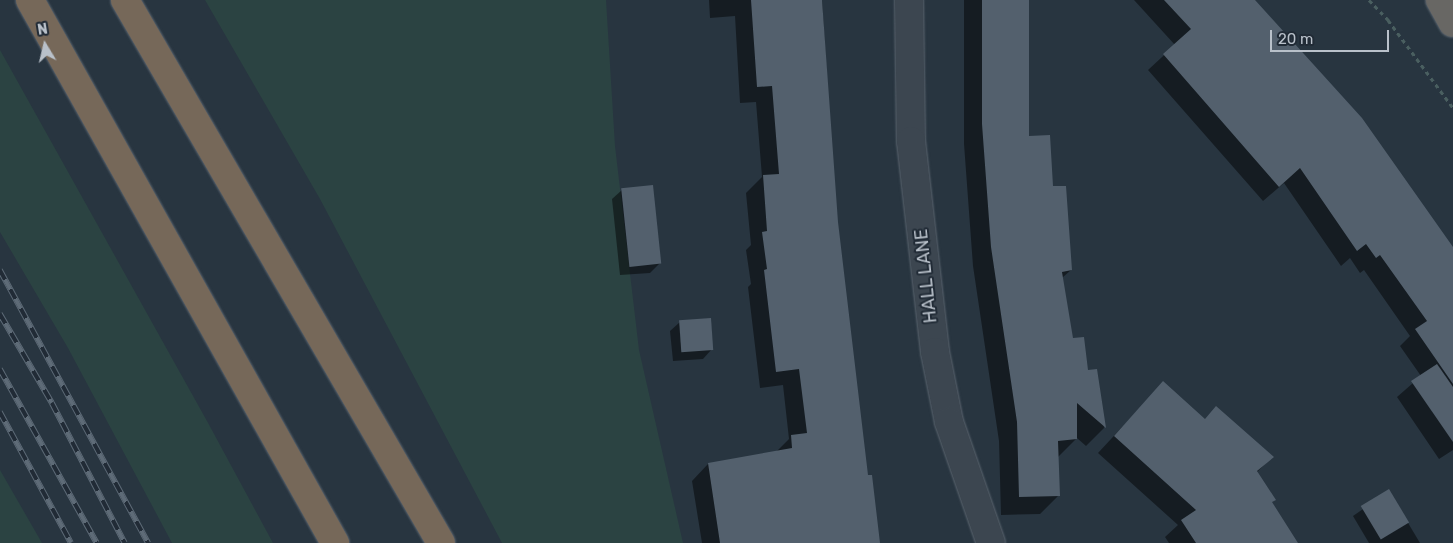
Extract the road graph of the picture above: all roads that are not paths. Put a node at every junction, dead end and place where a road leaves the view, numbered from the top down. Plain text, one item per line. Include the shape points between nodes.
1 (30, 0) edge
2 (125, 0) edge
3 (909, 0) edge
4 (1440, 0) edge
5 (1453, 23) edge
6 (335, 543) edge
7 (441, 543) edge
8 (991, 543) edge

1 - 6 highway
2 - 7 highway
3 - 8 street, HALL LANE via 911,140 935,352 949,422
4 - 5 highway

